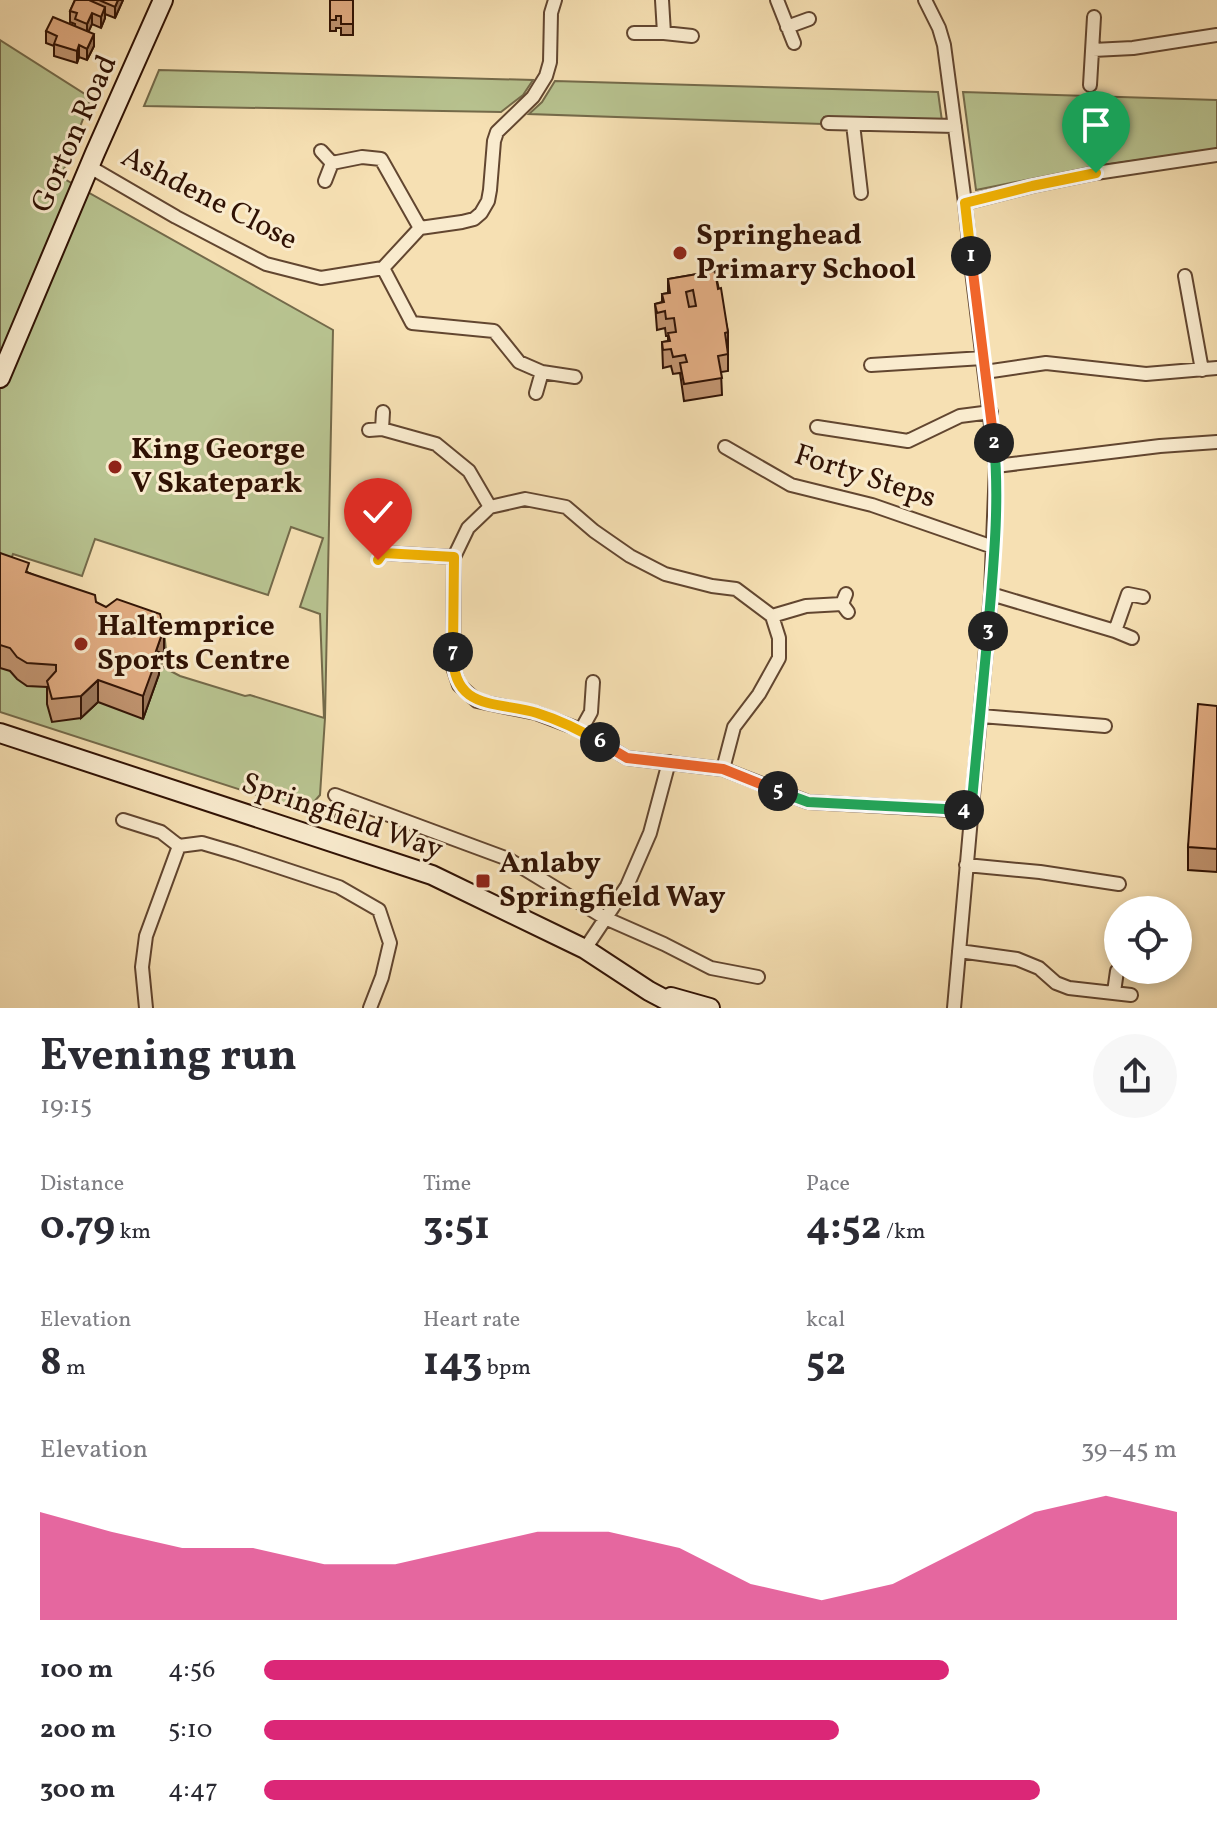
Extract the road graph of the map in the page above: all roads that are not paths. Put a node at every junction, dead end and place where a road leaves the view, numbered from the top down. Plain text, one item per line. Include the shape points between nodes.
1 (163, 0) edge
2 (555, 0) edge
3 (662, 0) edge
4 (777, 0) edge
5 (925, 0) edge
6 (1094, 17) dead end
7 (809, 19) dead end
8 (787, 27) junction
9 (634, 33) dead end
10 (664, 33) junction
11 (1217, 35) edge
12 (692, 36) dead end
13 (794, 43) dead end
14 (1093, 50) junction
15 (1090, 85) dead end
16 (828, 123) dead end
17 (853, 124) junction
18 (955, 126) junction
19 (321, 151) dead end
20 (1217, 155) edge
21 (332, 163) junction
22 (90, 167) junction
23 (325, 181) dead end
24 (861, 193) dead end
25 (965, 203) junction
26 (420, 228) junction
27 (383, 268) junction
28 (1186, 276) dead end
29 (983, 358) junction
30 (1217, 368) edge
31 (877, 369) dead end
32 (1202, 370) junction
33 (542, 372) junction
34 (985, 372) junction
35 (575, 377) dead end
36 (0, 378) edge
37 (536, 393) dead end
38 (383, 412) dead end
39 (991, 412) junction
40 (817, 427) dead end
41 (1217, 442) edge
42 (725, 447) dead end
43 (996, 466) junction
44 (490, 507) junction
45 (993, 547) junction
46 (380, 552) dead end
47 (454, 557) junction
48 (991, 594) junction
49 (1143, 597) dead end
50 (845, 603) dead end
51 (772, 616) junction
52 (1115, 631) junction
53 (1132, 638) dead end
54 (593, 682) dead end
55 (981, 716) junction
56 (1105, 726) dead end
57 (581, 730) junction
58 (0, 733) edge
59 (669, 762) junction
60 (723, 769) junction
61 (971, 811) junction
62 (342, 816) dead end
63 (123, 820) dead end
64 (179, 846) junction
65 (966, 865) junction
66 (1119, 884) dead end
67 (605, 918) junction
68 (585, 949) junction
69 (959, 951) junction
70 (758, 977) dead end
71 (1115, 984) edge
72 (649, 991) junction
73 (1114, 992) junction
74 (1131, 995) dead end
75 (146, 1008) edge
76 (370, 1008) edge
77 (681, 1008) edge
78 (710, 1008) edge
79 (954, 1008) edge

1 - 22 main road, Gorton Road
2 - 26 street via 546,76 533,97 497,132 488,201 481,213 462,222
3 - 10 street
4 - 8 street
5 - 18 street via 944,45
6 - 14 street
7 - 8 street
8 - 13 street
9 - 10 street
10 - 12 street
11 - 14 street
14 - 15 street
16 - 17 street
17 - 18 street
17 - 24 street
18 - 25 street
19 - 21 street
20 - 25 street via 1096,173
21 - 23 street
21 - 26 street via 381,159
22 - 27 street, Ashdene Close via 266,264 321,278
22 - 36 main road, Gorton Road
25 - 29 street
26 - 27 street
27 - 33 street via 412,323 496,326 519,362
28 - 32 street
29 - 31 street
29 - 34 street
30 - 32 street
32 - 34 street via 1146,374 1046,363
33 - 35 street
33 - 37 street
34 - 39 street
38 - 44 street via 375,429 436,444 469,471
39 - 40 street via 960,416 908,441
39 - 43 street
41 - 43 street
42 - 45 street, Forty Steps via 791,485 872,505
43 - 45 street
44 - 47 street via 468,528
44 - 51 street via 525,499 566,507 630,556 665,574 736,589
45 - 48 street
46 - 47 street
47 - 57 street via 453,667 459,685 477,701 536,713
48 - 52 street
48 - 55 street
49 - 52 street via 1128,594
50 - 51 street
51 - 60 street via 779,658 734,727
52 - 53 street
54 - 57 street via 591,712
55 - 56 street
55 - 61 street
57 - 59 street via 627,758
58 - 68 main road, Springfield Way via 432,875
59 - 60 street
59 - 67 street via 650,833 627,886
60 - 61 street via 808,802
61 - 65 street
62 - 67 street, Springfield Way via 341,797 508,859
63 - 64 street via 161,832
64 - 75 street via 146,936
64 - 76 street via 214,846 339,887 379,910 390,943
65 - 66 street
65 - 69 street
67 - 68 street
67 - 70 street, Springfield Way via 711,968
68 - 72 main road, Springfield Way
69 - 73 street via 1017,959 1069,988
69 - 79 street
71 - 73 street
72 - 77 main road, Springfield Way
72 - 78 main road, Springfield Way
73 - 74 street

